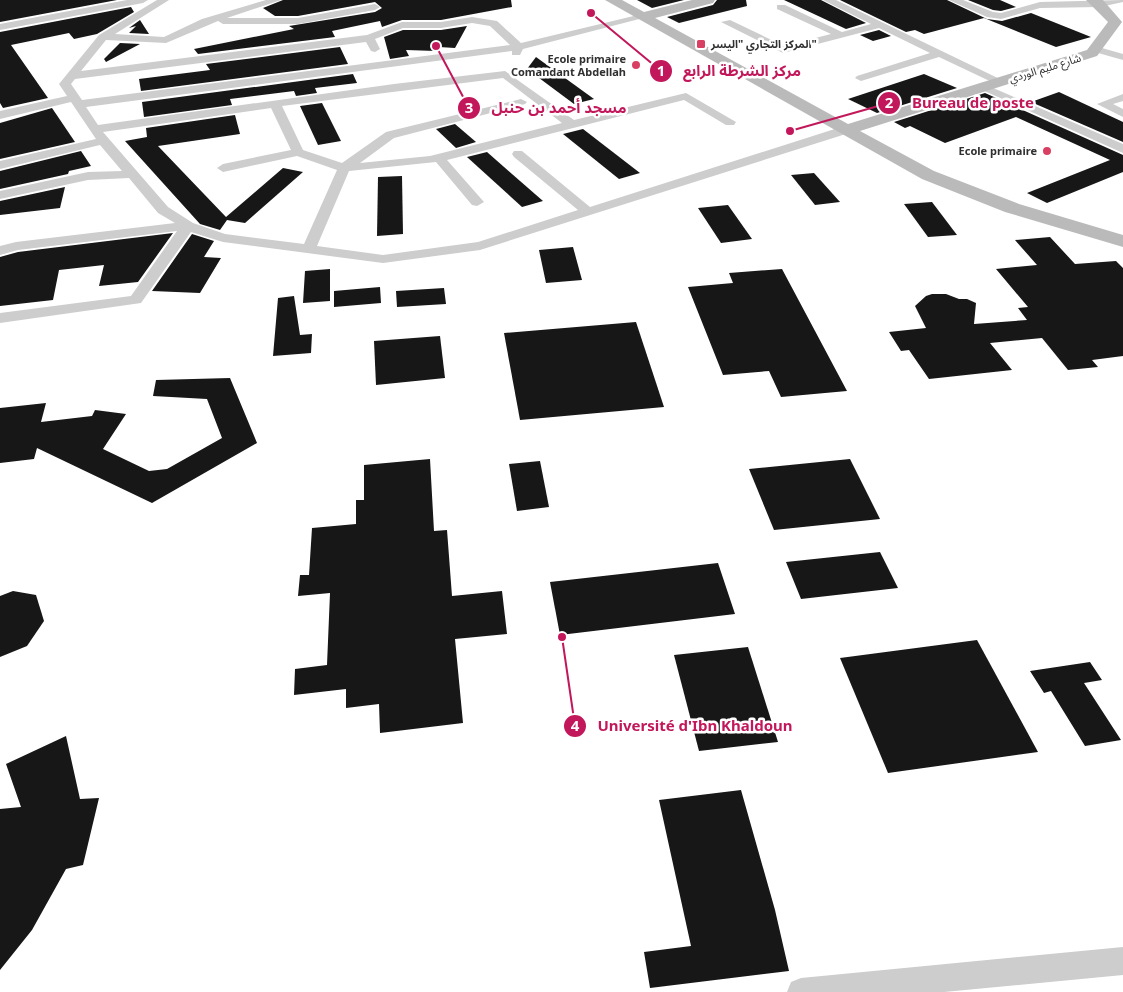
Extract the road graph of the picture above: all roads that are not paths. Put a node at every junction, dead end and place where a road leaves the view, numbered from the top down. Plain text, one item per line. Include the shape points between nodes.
1 (143, 0) edge
2 (164, 0) edge
3 (276, 0) edge
4 (612, 0) edge
5 (708, 0) edge
6 (828, 0) edge
7 (954, 0) edge
8 (1028, 0) edge
9 (1121, 0) edge
10 (1096, 2) edge
11 (1040, 5) junction
12 (781, 8) dead end
13 (378, 9) edge
14 (642, 16) junction
15 (206, 21) junction
16 (726, 22) dead end
17 (402, 25) junction
18 (880, 25) junction
19 (0, 27) edge
20 (841, 35) junction
21 (103, 37) junction
22 (369, 38) junction
23 (519, 47) junction
24 (1095, 49) junction
25 (940, 53) junction
26 (1123, 57) edge
27 (505, 74) junction
28 (388, 75) junction
29 (71, 76) junction
30 (861, 78) dead end
31 (1000, 82) junction
32 (984, 87) junction
33 (1123, 96) edge
34 (77, 101) junction
35 (522, 102) dead end
36 (275, 104) junction
37 (1123, 113) edge
38 (0, 114) edge
39 (730, 122) dead end
40 (571, 124) junction
41 (96, 129) junction
42 (845, 130) junction
43 (104, 141) junction
44 (1123, 149) edge
45 (298, 152) junction
46 (518, 154) dead end
47 (438, 157) junction
48 (0, 165) edge
49 (223, 168) dead end
50 (344, 168) junction
51 (132, 174) junction
52 (0, 195) edge
53 (477, 202) dead end
54 (588, 212) junction
55 (188, 226) junction
56 (1123, 241) edge
57 (309, 249) junction
58 (0, 251) edge
59 (0, 318) edge
60 (1123, 961) edge
61 (801, 992) edge

1 - 19 street
2 - 21 street
3 - 15 street
4 - 14 main road
5 - 14 main road
6 - 18 street
7 - 11 street via 996,16
8 - 11 street
9 - 10 street
10 - 11 street
10 - 24 main road, شارع مليم الوردي via 1115,22
12 - 20 street
13 - 15 street via 298,21
13 - 17 street
14 - 23 street
14 - 42 main road
15 - 21 street via 166,40
16 - 20 street via 784,50
17 - 22 street
17 - 23 street via 441,25 472,20 493,23
18 - 20 street
18 - 25 street
21 - 29 street
22 - 28 street
22 - 29 street
23 - 27 street
23 - 28 street
24 - 26 street
24 - 31 main road, شارع مليم الوردي via 1092,53
25 - 30 street
25 - 31 street
27 - 28 street
27 - 40 street
28 - 34 street
28 - 36 street
29 - 34 street via 65,84
31 - 32 main road, شارع مليم الوردي
32 - 42 main road, شارع مليم الوردي
32 - 44 street
33 - 37 street via 1103,104
34 - 38 street
34 - 41 street
35 - 50 street via 390,135
36 - 41 street
36 - 45 street
39 - 40 street via 686,96
40 - 47 street
41 - 43 street
42 - 54 street
42 - 56 main road via 928,175 972,193
43 - 48 street
43 - 51 street
45 - 49 street
45 - 50 street
46 - 54 street
47 - 50 street
47 - 53 street
50 - 57 street
51 - 52 street via 88,176
51 - 55 street via 163,210
54 - 57 street via 480,246 383,259
55 - 57 street via 223,238
55 - 58 street via 16,246
55 - 59 street via 136,300
60 - 61 street

